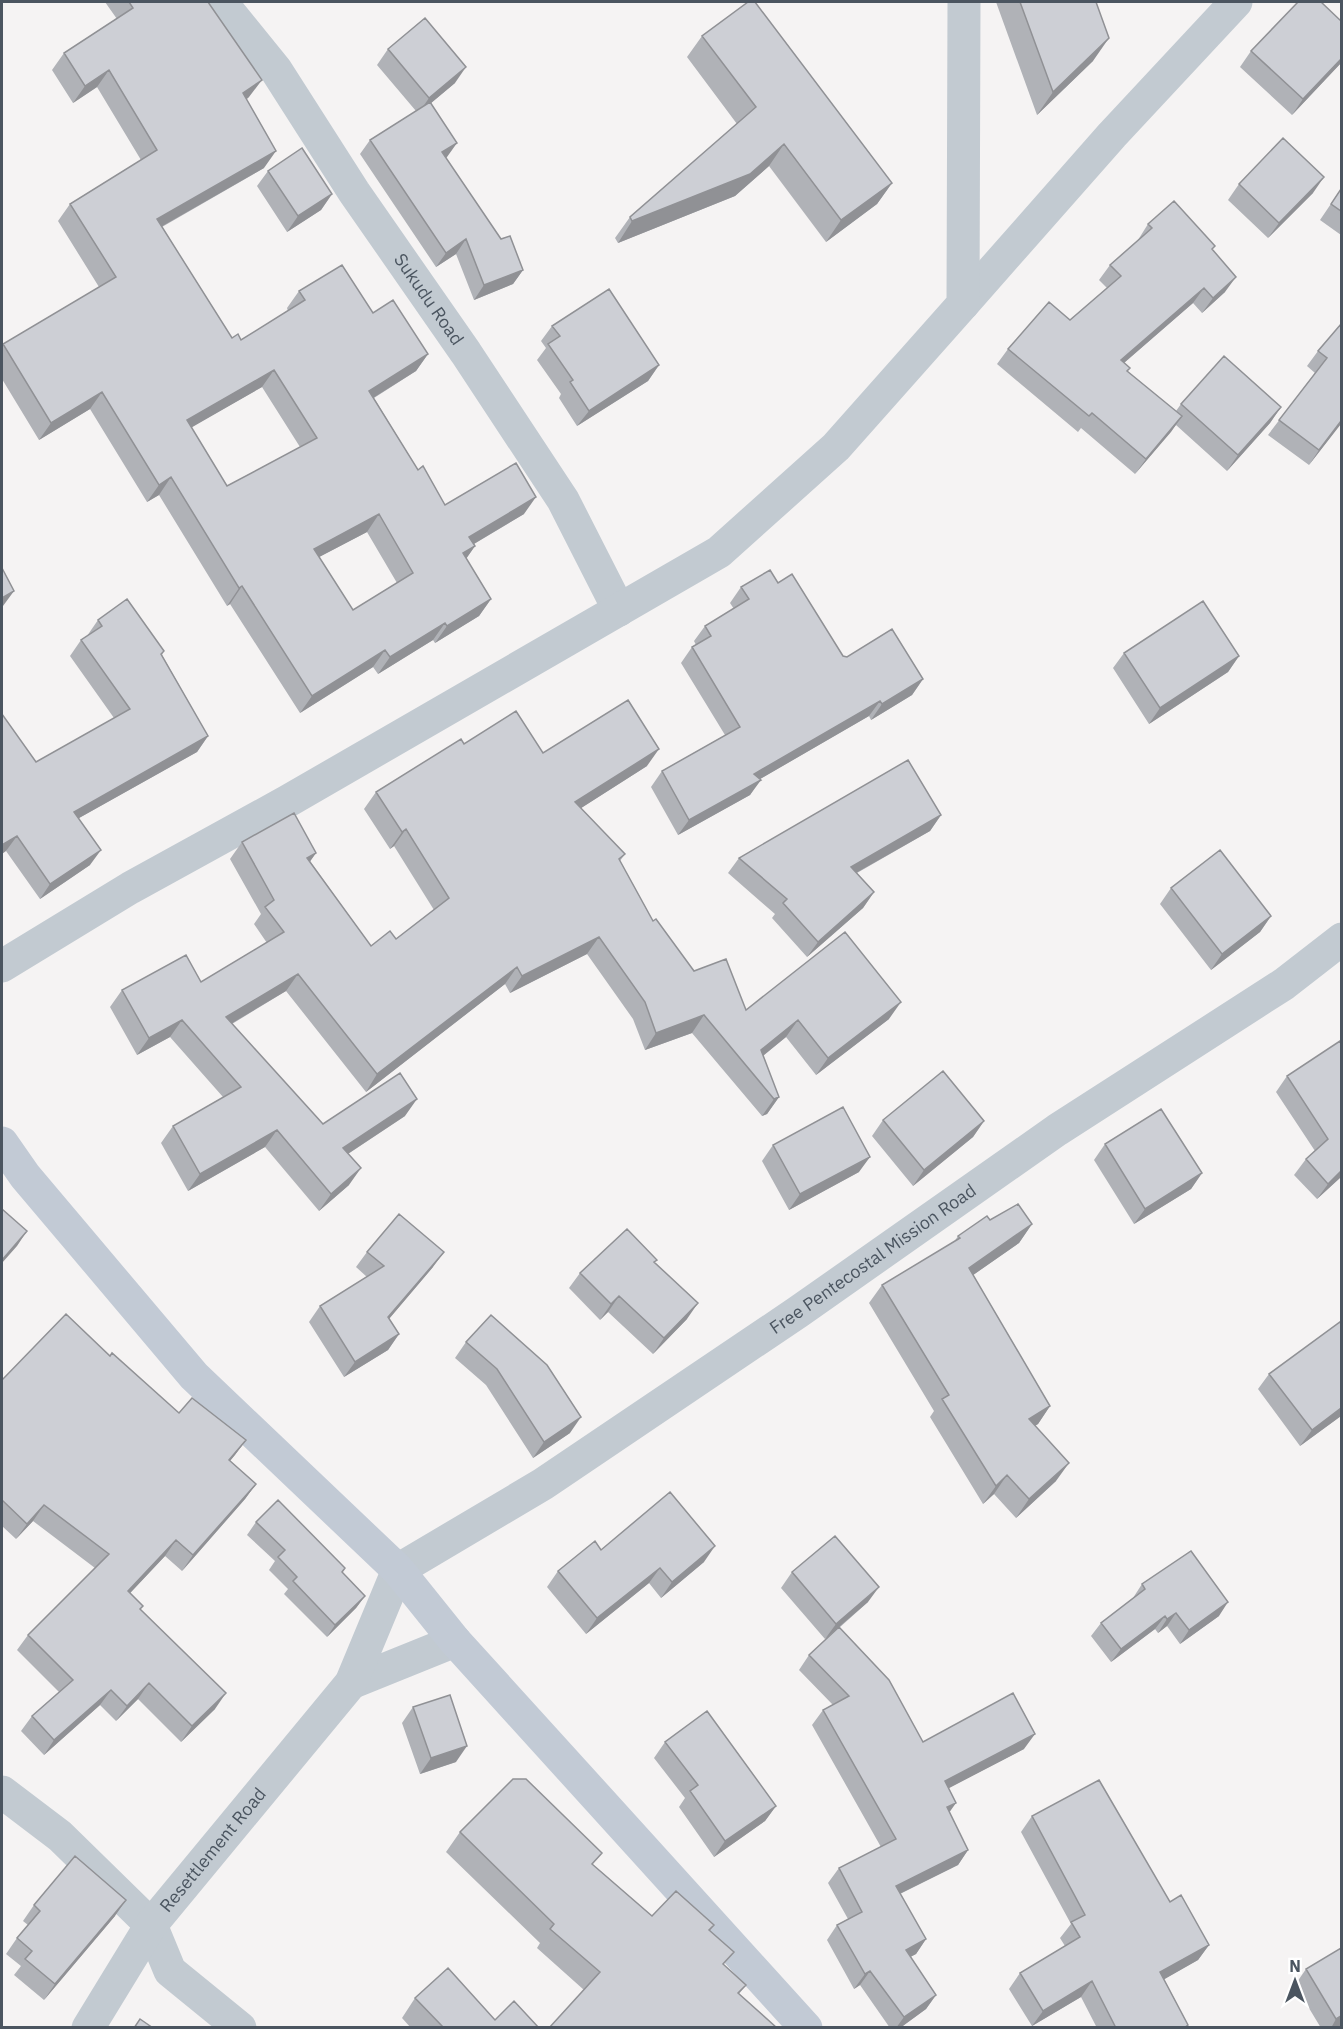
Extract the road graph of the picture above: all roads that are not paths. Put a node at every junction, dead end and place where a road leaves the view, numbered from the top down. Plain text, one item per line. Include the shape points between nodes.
1 (221, 2) edge
2 (964, 2) edge
3 (1236, 2) edge
4 (963, 304) junction
5 (619, 610) junction
6 (1341, 939) edge
7 (2, 966) edge
8 (2, 1143) edge
9 (398, 1570) junction
10 (455, 1641) junction
11 (351, 1683) junction
12 (2, 1792) edge
13 (151, 1924) junction
14 (88, 2028) edge
15 (240, 2028) edge
16 (806, 2028) edge

1 - 5 street, Sukudu Road via 276,70 563,501
2 - 4 street
3 - 4 street
4 - 5 street via 836,447 719,552
5 - 7 street via 130,888
6 - 9 street, Free Pentecostal Mission Road via 1284,984 1057,1130 543,1484
8 - 9 main road via 25,1176 195,1376
9 - 10 main road
9 - 11 street, Resettlement Road
10 - 11 street, Resettlement Road
10 - 16 main road
11 - 13 street, Resettlement Road
12 - 13 street via 60,1836
13 - 14 street, Resettlement Road
13 - 15 street via 170,1971

